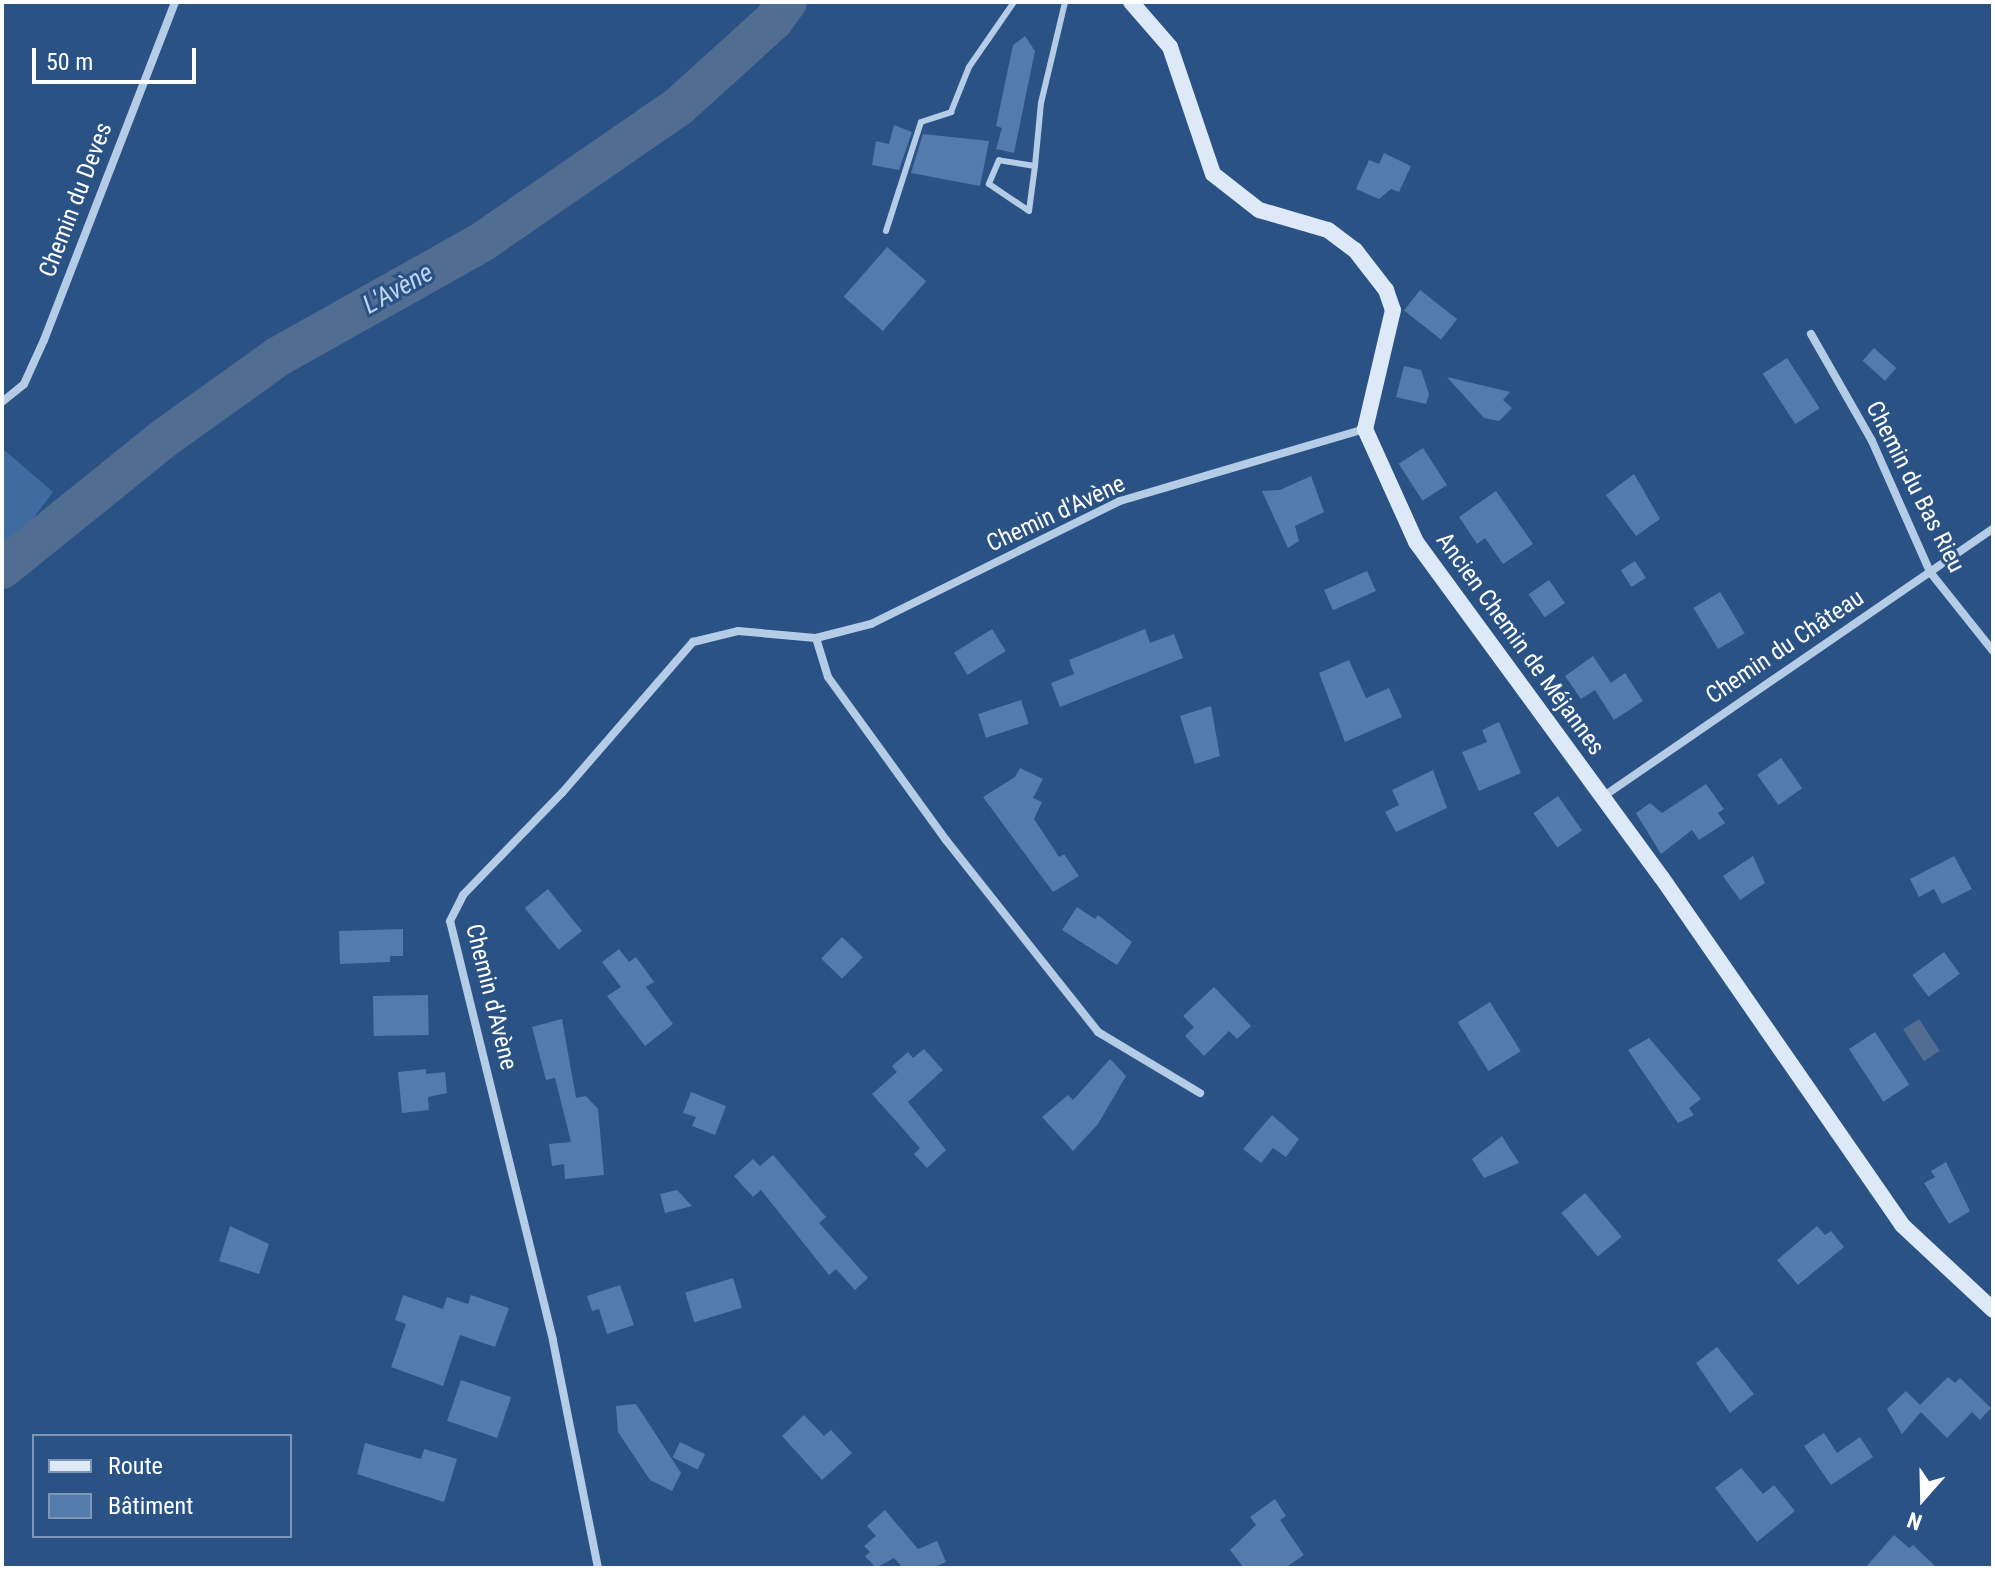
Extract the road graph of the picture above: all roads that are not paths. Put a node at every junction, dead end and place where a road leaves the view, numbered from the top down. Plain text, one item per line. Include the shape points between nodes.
1 (175, 2) edge
2 (1014, 2) edge
3 (1065, 2) edge
4 (1131, 2) edge
5 (1035, 166) junction
6 (886, 231) dead end
7 (1811, 334) dead end
8 (2, 402) edge
9 (1365, 429) junction
10 (1993, 529) edge
11 (1930, 572) junction
12 (816, 638) junction
13 (1993, 651) edge
14 (1600, 798) junction
15 (1200, 1093) dead end
16 (1993, 1310) edge
17 (598, 1568) edge

1 - 8 street, Chemin du Deves via 44,340 24,384
2 - 6 lane via 969,67 951,112 921,122
3 - 5 lane via 1041,103
4 - 9 street via 1170,47 1213,174 1259,210 1328,230 1355,250 1386,290 1393,310
5 - 5 lane via 999,160 989,184 1029,211
7 - 11 street, Chemin du Bas Rieu via 1872,441
9 - 12 street, Chemin d'Avène via 1120,501 871,624
9 - 14 street, Ancien Chemin de Méjannes via 1416,542
10 - 11 street, Chemin du Château
11 - 13 street, Chemin du Bas Rieu
11 - 14 street, Chemin du Château
12 - 15 street via 828,677 946,840 1098,1032
12 - 17 street, Chemin d'Avène via 738,631 693,642 562,793 463,895 450,921 553,1340
14 - 16 street, Ancien Chemin de Méjannes via 1662,878 1902,1225

